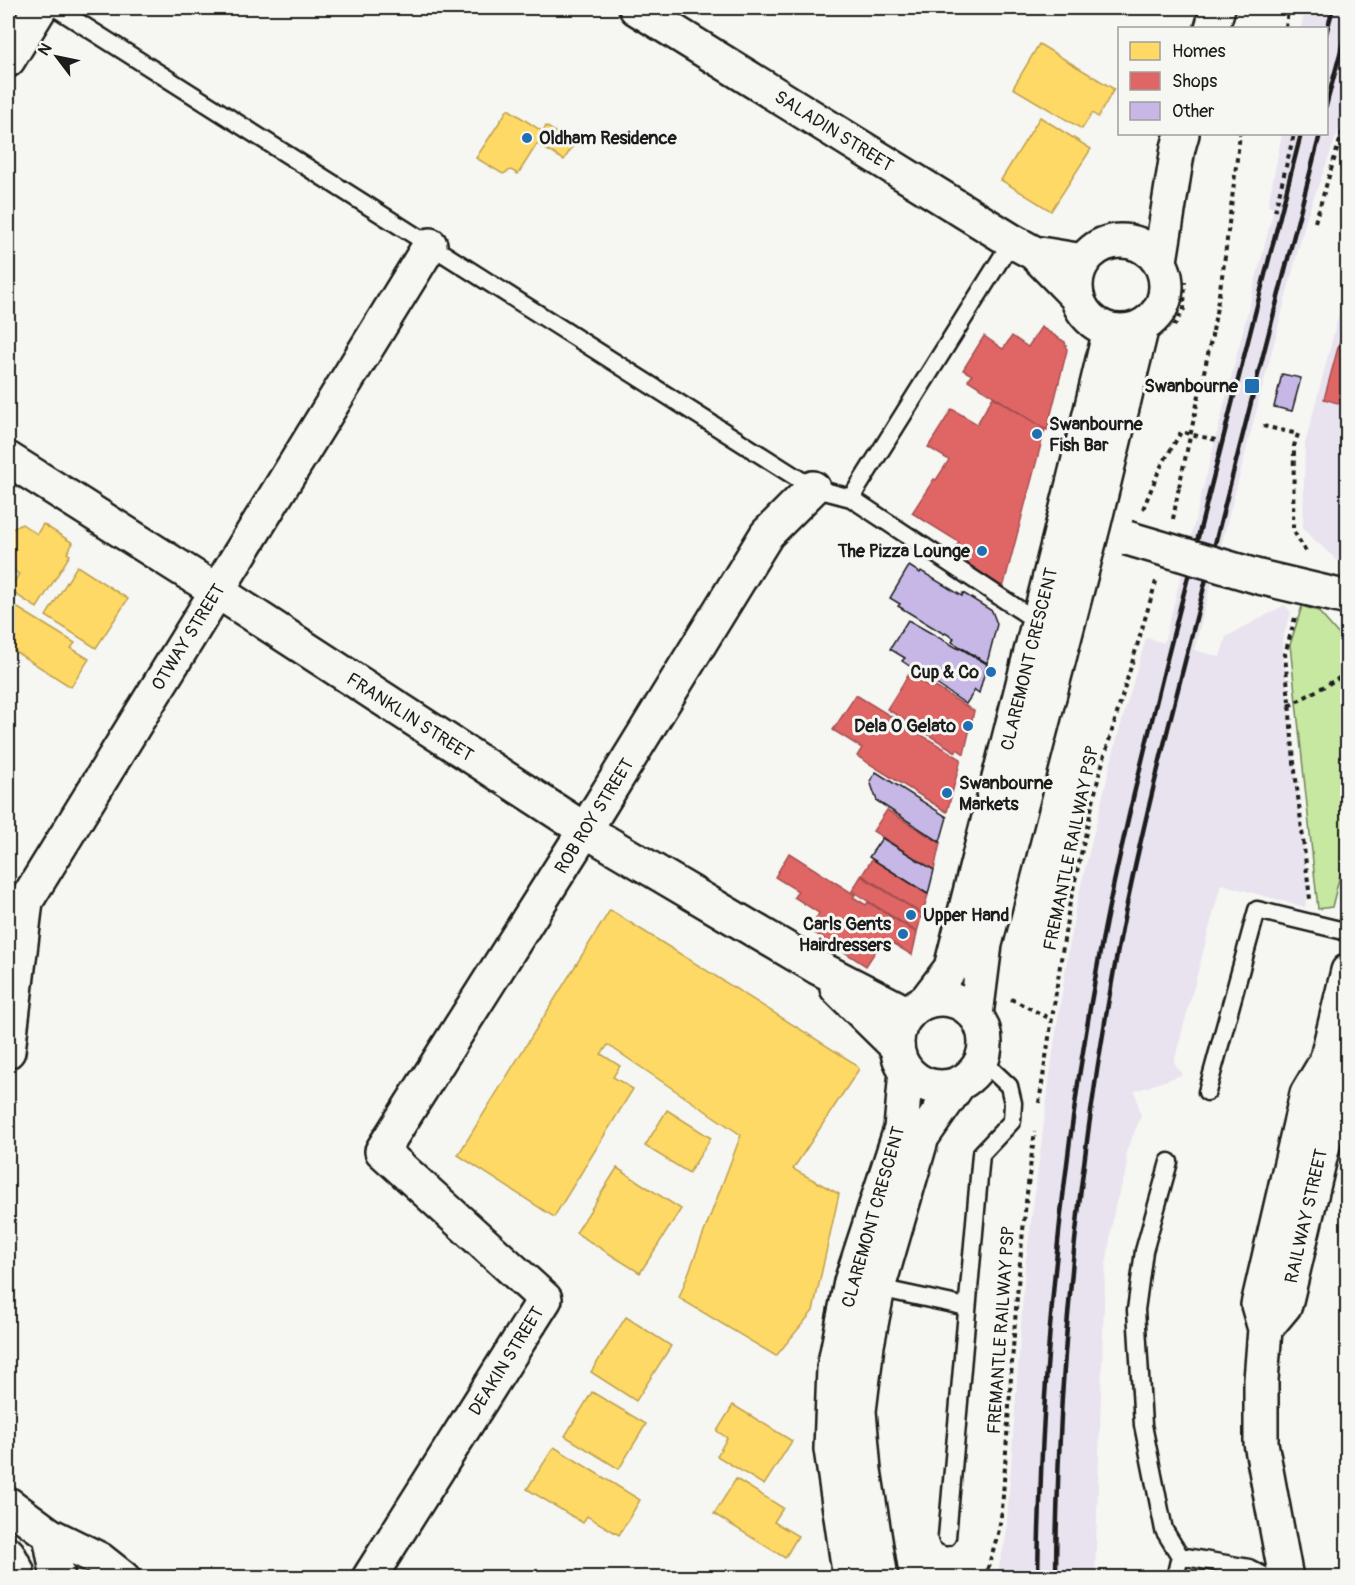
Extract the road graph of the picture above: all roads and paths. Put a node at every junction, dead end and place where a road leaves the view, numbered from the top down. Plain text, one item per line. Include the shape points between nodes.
1 (40, 8) edge
2 (56, 8) edge
3 (636, 8) edge
4 (1218, 8) edge
5 (1288, 8) edge
6 (1212, 27) edge
7 (1286, 27) edge
8 (8, 60) edge
9 (1347, 129) edge
10 (1240, 135) edge
11 (1294, 135) edge
12 (1180, 141) edge
13 (1275, 211) dead end
14 (1316, 222) dead end
15 (430, 245) junction
16 (1023, 247) junction
17 (1148, 251) junction
18 (1083, 261) junction
19 (1077, 297) junction
20 (1142, 326) junction
21 (1110, 330) junction
22 (1263, 426) dead end
23 (1216, 440) dead end
24 (8, 459) edge
25 (813, 488) junction
26 (851, 498) junction
27 (1079, 523) junction
28 (1133, 526) junction
29 (1170, 529) dead end
30 (1160, 569) dead end
31 (1307, 573) junction
32 (217, 591) junction
33 (1347, 598) edge
34 (1038, 622) junction
35 (1347, 673) edge
36 (1289, 706) junction
37 (585, 831) junction
38 (1326, 927) junction
39 (1347, 932) edge
40 (817, 967) junction
41 (1347, 971) edge
42 (916, 1008) junction
43 (976, 1015) junction
44 (8, 1051) edge
45 (902, 1059) junction
46 (1337, 1069) edge
47 (969, 1075) junction
48 (1207, 1092) dead end
49 (1038, 1112) dead end
50 (1036, 1124) dead end
51 (382, 1151) joint
52 (1169, 1162) dead end
53 (878, 1288) junction
54 (967, 1307) junction
55 (8, 1504) edge
56 (50, 1535) junction
57 (947, 1537) dead end
58 (8, 1554) edge
59 (1180, 1556) junction
60 (17, 1578) edge
61 (57, 1578) edge
62 (123, 1578) edge
63 (369, 1578) edge
64 (850, 1578) edge
65 (881, 1578) edge
66 (985, 1578) edge
67 (1175, 1578) edge
68 (1268, 1578) edge
69 (1286, 1578) edge

1 - 8 street
2 - 15 lane
3 - 16 street, SALADIN STREET
4 - 6 street
5 - 7 path
9 - 14 path via 1344,128
10 - 29 path, bridge via 1213,331
11 - 13 path
12 - 17 street
15 - 25 lane
15 - 32 street, OTWAY STREET
16 - 18 street, SALADIN STREET
16 - 19 street, SALADIN STREET
16 - 26 lane
17 - 18 street via 1121,240 1093,250
17 - 20 street via 1166,275 1167,290 1155,318
18 - 19 street
19 - 21 street via 1089,318
20 - 21 street via 1121,332
20 - 27 street, CLAREMONT CRESCENT
21 - 27 street, CLAREMONT CRESCENT
22 - 31 path via 1298,434 1294,446 1293,530
23 - 28 path via 1180,432
24 - 32 street, FRANKLIN STREET
25 - 26 lane
25 - 37 street, ROB ROY STREET via 767,534
26 - 34 lane
27 - 28 street
27 - 34 street, CLAREMONT CRESCENT
27 - 43 street, CLAREMONT CRESCENT via 985,944
28 - 31 street, bridge via 1259,577
30 - 49 path, FREMANTLE RAILWAY PSP via 1099,775 1071,896
31 - 33 street
31 - 36 path via 1285,654
32 - 37 street, FRANKLIN STREET
32 - 44 street, OTWAY STREET via 21,898
34 - 42 street, CLAREMONT CRESCENT via 951,968
35 - 36 path
36 - 38 path via 1312,913
37 - 40 street, FRANKLIN STREET
37 - 51 street, ROB ROY STREET
38 - 39 lane
38 - 48 lane via 1257,910
40 - 42 street, FRANKLIN STREET
40 - 45 street, FRANKLIN STREET
41 - 46 street, RAILWAY STREET
42 - 43 street via 939,998 966,1005
42 - 45 street via 897,1035
43 - 47 street via 983,1027 985,1053
45 - 47 street via 916,1080 929,1086 944,1088
45 - 64 street, CLAREMONT CRESCENT via 901,1129 851,1282 834,1368 831,1449
46 - 69 street, RAILWAY STREET via 1334,1099 1285,1305 1265,1329 1261,1443
47 - 53 street, CLAREMONT CRESCENT via 922,1137
47 - 54 lane via 993,1071 1009,1086 1013,1103 1012,1121 981,1154
50 - 66 path, FREMANTLE RAILWAY PSP via 1017,1284 1002,1510
51 - 63 street, DEAKIN STREET via 545,1299
52 - 59 lane via 1144,1251 1136,1311 1143,1425 1164,1530
53 - 54 lane
53 - 65 street, CLAREMONT CRESCENT via 859,1411
54 - 57 lane
55 - 56 street
56 - 61 street
56 - 62 street via 99,1559
58 - 60 street
59 - 67 lane
59 - 68 lane via 1249,1568

